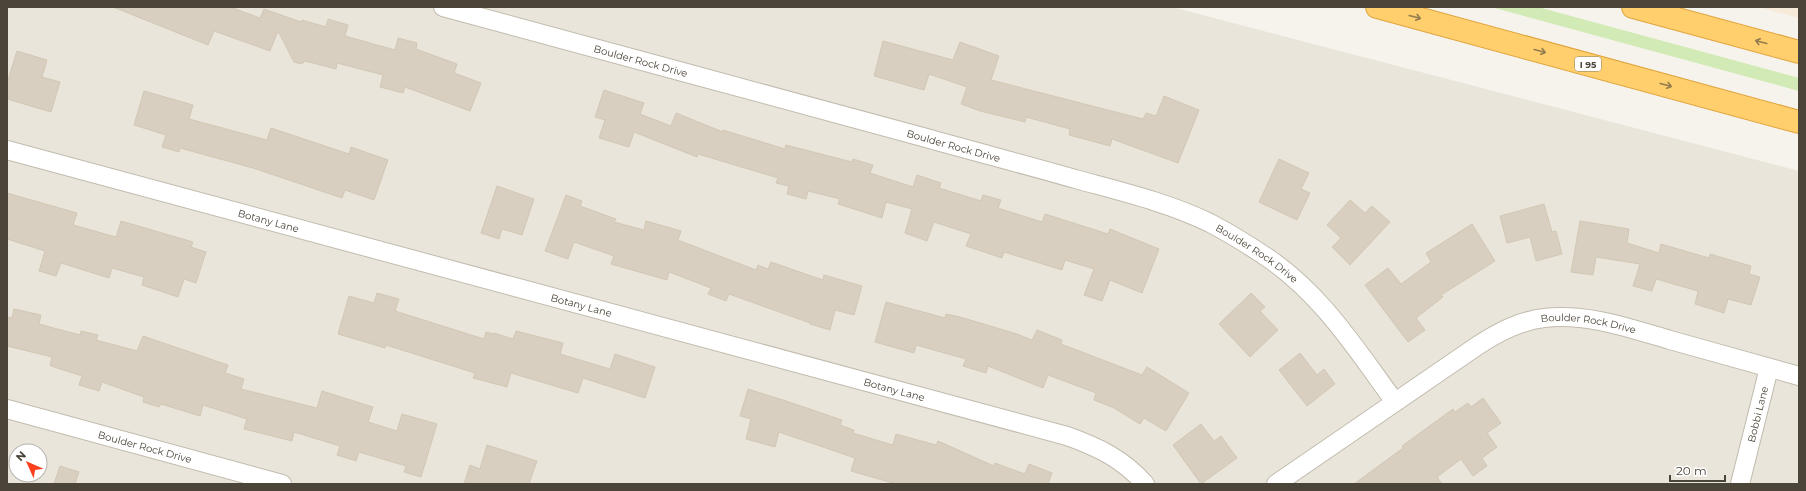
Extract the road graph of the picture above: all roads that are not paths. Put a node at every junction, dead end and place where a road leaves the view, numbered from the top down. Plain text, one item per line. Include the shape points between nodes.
1 (443, 7) edge
2 (1377, 7) edge
3 (1632, 7) edge
4 (1799, 52) edge
5 (1799, 122) edge
6 (7, 150) edge
7 (1769, 368) junction
8 (1799, 376) edge
9 (1395, 402) junction
10 (7, 409) edge
11 (282, 484) edge
12 (1145, 484) edge
13 (1276, 484) edge
14 (1740, 484) edge

1 - 9 street, Boulder Rock Drive via 1158,202 1193,216 1246,244 1297,281 1338,324
2 -> 5 highway, I 95
4 -> 3 highway
6 - 12 street, Botany Lane via 1067,436 1106,451 1126,465
7 - 8 street, Boulder Rock Drive
7 - 9 street, Boulder Rock Drive via 1610,324 1580,318 1544,318 1520,323 1494,335
7 - 14 street, Bobbi Lane
9 - 13 street, Boulder Rock Drive
10 - 11 street, Boulder Rock Drive

